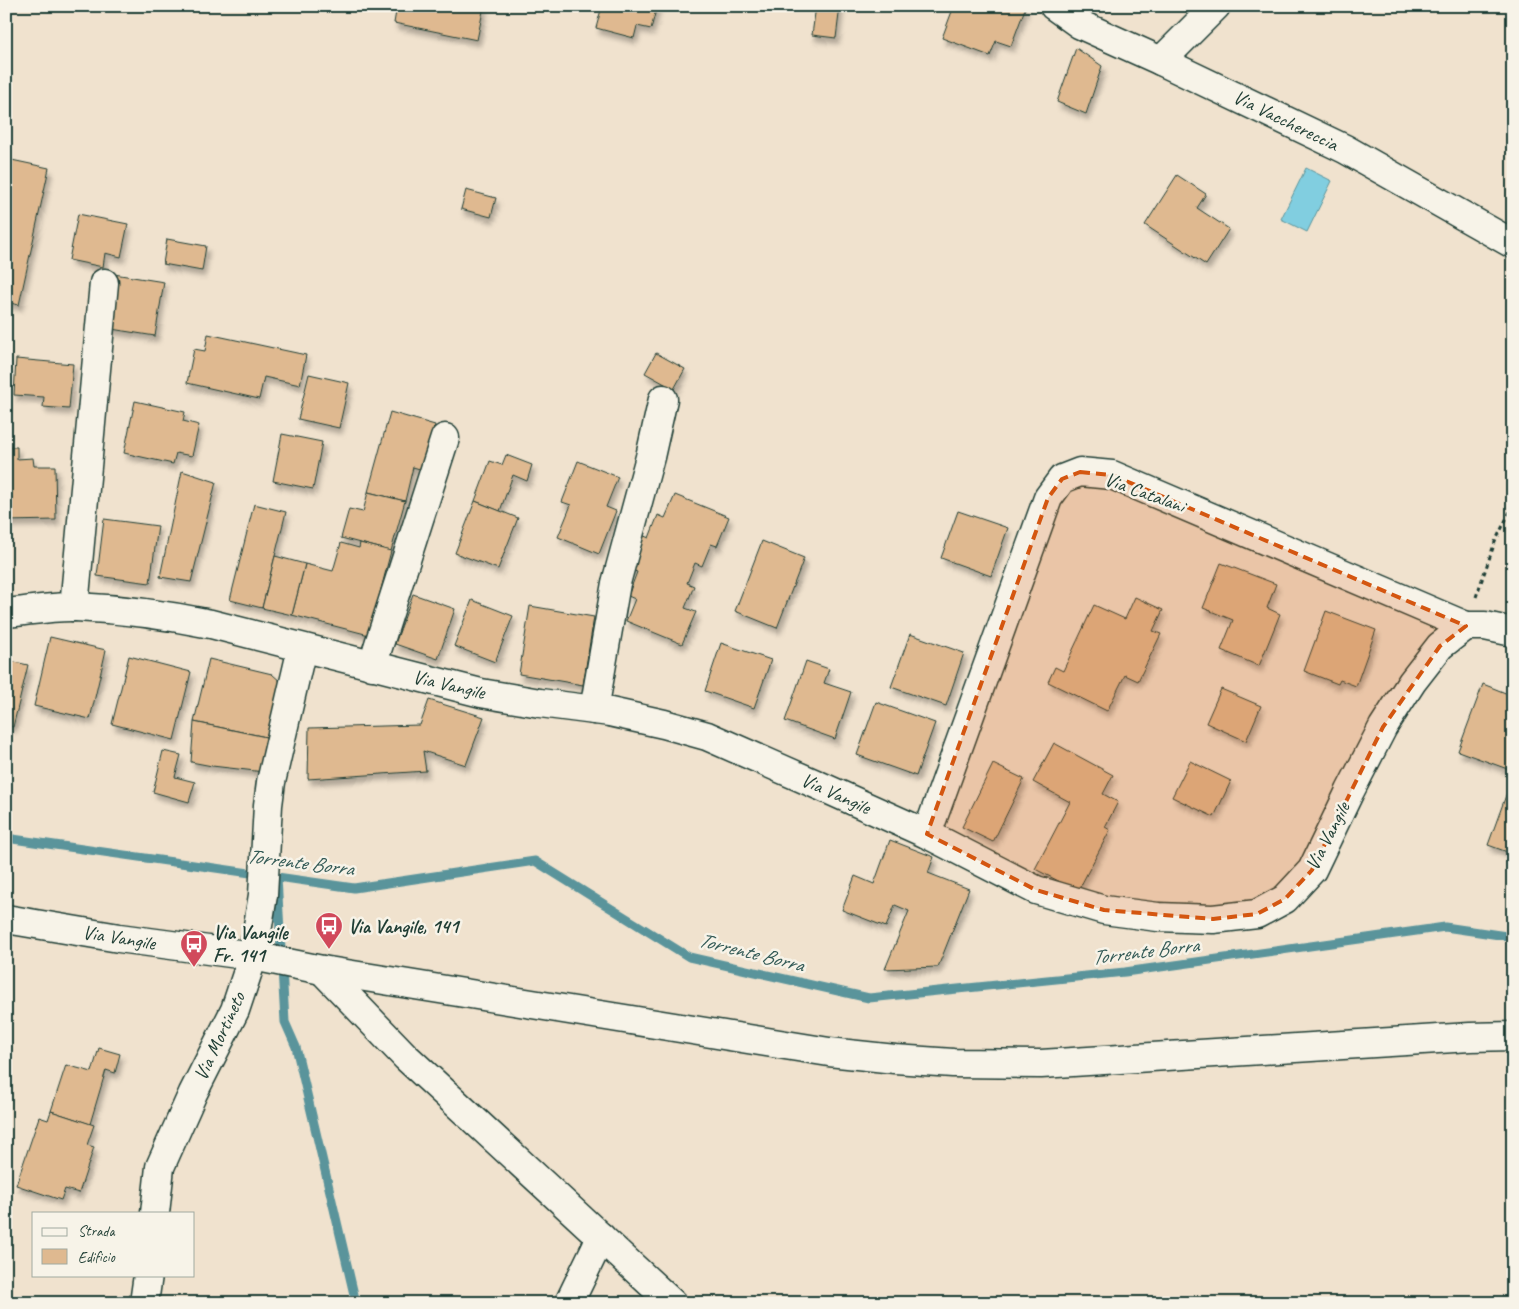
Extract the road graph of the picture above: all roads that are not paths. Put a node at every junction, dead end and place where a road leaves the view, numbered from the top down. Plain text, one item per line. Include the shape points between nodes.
1 (1054, 6) edge
2 (1216, 6) edge
3 (1161, 61) junction
4 (1513, 244) edge
5 (104, 283) dead end
6 (663, 399) dead end
7 (445, 438) dead end
8 (74, 607) junction
9 (6, 612) edge
10 (1466, 626) junction
11 (1513, 632) edge
12 (302, 648) junction
13 (372, 666) junction
14 (594, 710) junction
15 (927, 834) junction
16 (6, 919) edge
17 (253, 956) junction
18 (322, 970) junction
19 (1513, 1036) edge
20 (155, 1212) edge
21 (601, 1237) junction
22 (148, 1276) edge
23 (144, 1303) edge
24 (569, 1303) edge
25 (672, 1303) edge

1 - 3 street, Via Vacchereccia via 1080,24
2 - 3 street
3 - 4 street, Via Vacchereccia via 1345,149
5 - 8 street
6 - 14 street via 616,583
7 - 13 street
8 - 9 street, Via Vangile
8 - 12 street, Via Vangile via 175,617
10 - 11 street
10 - 15 street, Via Vangile via 1440,646 1412,682 1383,728 1312,870 1285,899 1257,914 1212,919 1104,910 1036,890
10 - 15 street, Via Catalani via 1112,475 1080,472 1062,479 1048,498
12 - 13 street, Via Vangile
12 - 17 street, Via Mortineto via 271,782 262,895
13 - 14 street, Via Vangile via 481,693
14 - 15 street, Via Vangile via 645,719 707,736
16 - 17 street, Via Vangile
17 - 18 street, Via Vangile
17 - 20 street, Via Mortineto via 235,1010 192,1094 160,1167
18 - 19 street, Via Vangile via 895,1060 1041,1064
18 - 21 street via 406,1057
21 - 24 street
21 - 25 street
22 - 23 street

